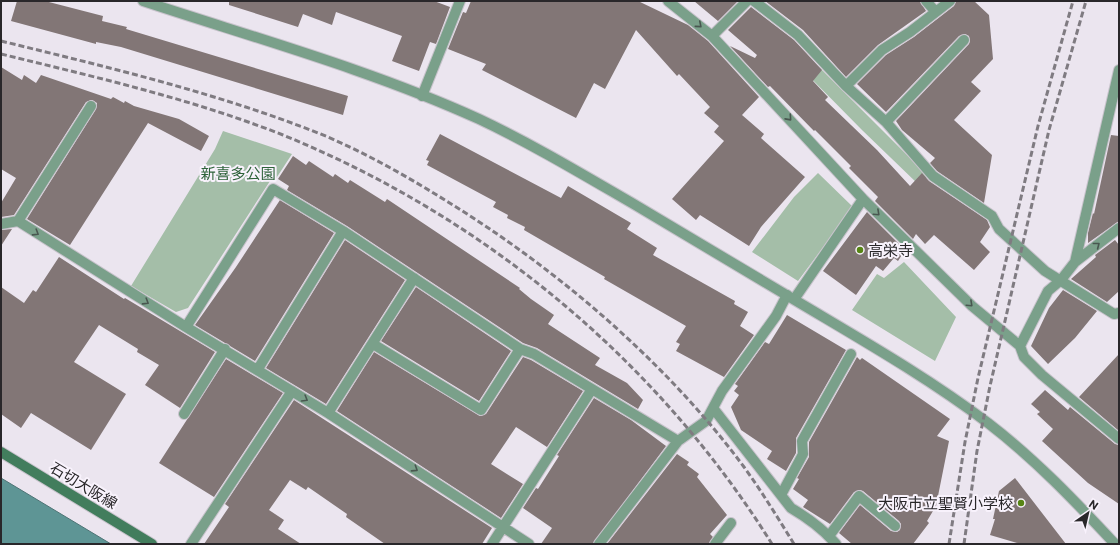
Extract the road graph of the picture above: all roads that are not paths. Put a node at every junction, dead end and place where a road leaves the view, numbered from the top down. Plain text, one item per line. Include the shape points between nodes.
1 (143, 1) edge
2 (460, 1) edge
3 (668, 1) edge
4 (747, 1) edge
5 (754, 1) edge
6 (926, 1) edge
7 (950, 1) edge
8 (935, 12) junction
9 (712, 36) junction
10 (964, 40) dead end
11 (1119, 70) edge
12 (846, 86) junction
13 (422, 96) junction
14 (92, 106) dead end
15 (886, 122) junction
16 (863, 199) junction
17 (18, 221) junction
18 (1, 224) edge
19 (1119, 228) edge
20 (343, 231) junction
21 (1075, 262) junction
22 (414, 278) junction
23 (1061, 280) junction
24 (791, 297) junction
25 (1119, 313) edge
26 (186, 327) junction
27 (373, 344) junction
28 (1020, 346) junction
29 (520, 349) junction
30 (225, 350) junction
31 (851, 354) dead end
32 (258, 369) junction
33 (592, 389) junction
34 (292, 391) junction
35 (713, 408) junction
36 (184, 414) dead end
37 (328, 414) junction
38 (1119, 439) edge
39 (678, 440) junction
40 (1, 452) edge
41 (781, 495) junction
42 (731, 523) dead end
43 (895, 526) dead end
44 (504, 527) junction
45 (829, 536) junction
46 (152, 544) edge
47 (191, 544) edge
48 (492, 544) edge
49 (529, 544) edge
50 (599, 544) edge
51 (715, 544) edge
52 (836, 544) edge
53 (1115, 544) edge

1 - 13 street via 382,80
2 - 13 street
3 -> 9 street
4 - 9 street
5 - 12 street via 798,35
6 - 8 street
7 - 8 street
8 - 12 street via 882,50
9 -> 16 street
10 - 15 street
11 - 21 street
12 - 15 street
13 - 24 street via 480,120 553,158
14 - 17 street
15 - 23 street via 933,176 992,216 999,229 1044,271
16 - 24 street
16 -> 28 street via 972,306
17 - 18 street
17 -> 26 street
21 -> 19 street
20 - 22 street
20 - 26 street via 273,189
20 - 32 street
21 - 23 street
22 - 27 street
22 - 29 street
23 - 25 street via 1114,314
23 - 28 street via 1048,291
24 - 35 street via 722,391
24 - 53 street via 910,368 990,425 1065,490
26 - 30 street
27 - 29 street via 481,410
27 - 37 street
28 - 38 street via 1024,357 1042,375
29 - 33 street via 534,354
30 - 32 street
30 - 36 street
31 - 41 street via 802,441 803,454
32 - 34 street
33 - 39 street
33 - 44 street
34 -> 37 street
34 - 47 street
35 - 39 street via 706,421
35 - 41 street
37 -> 44 street
39 - 50 street
40 - 46 main road, 石切大阪線
41 - 45 street via 791,508
42 - 51 street
43 - 45 street via 859,496
44 - 48 street
44 - 49 street
45 - 52 street

